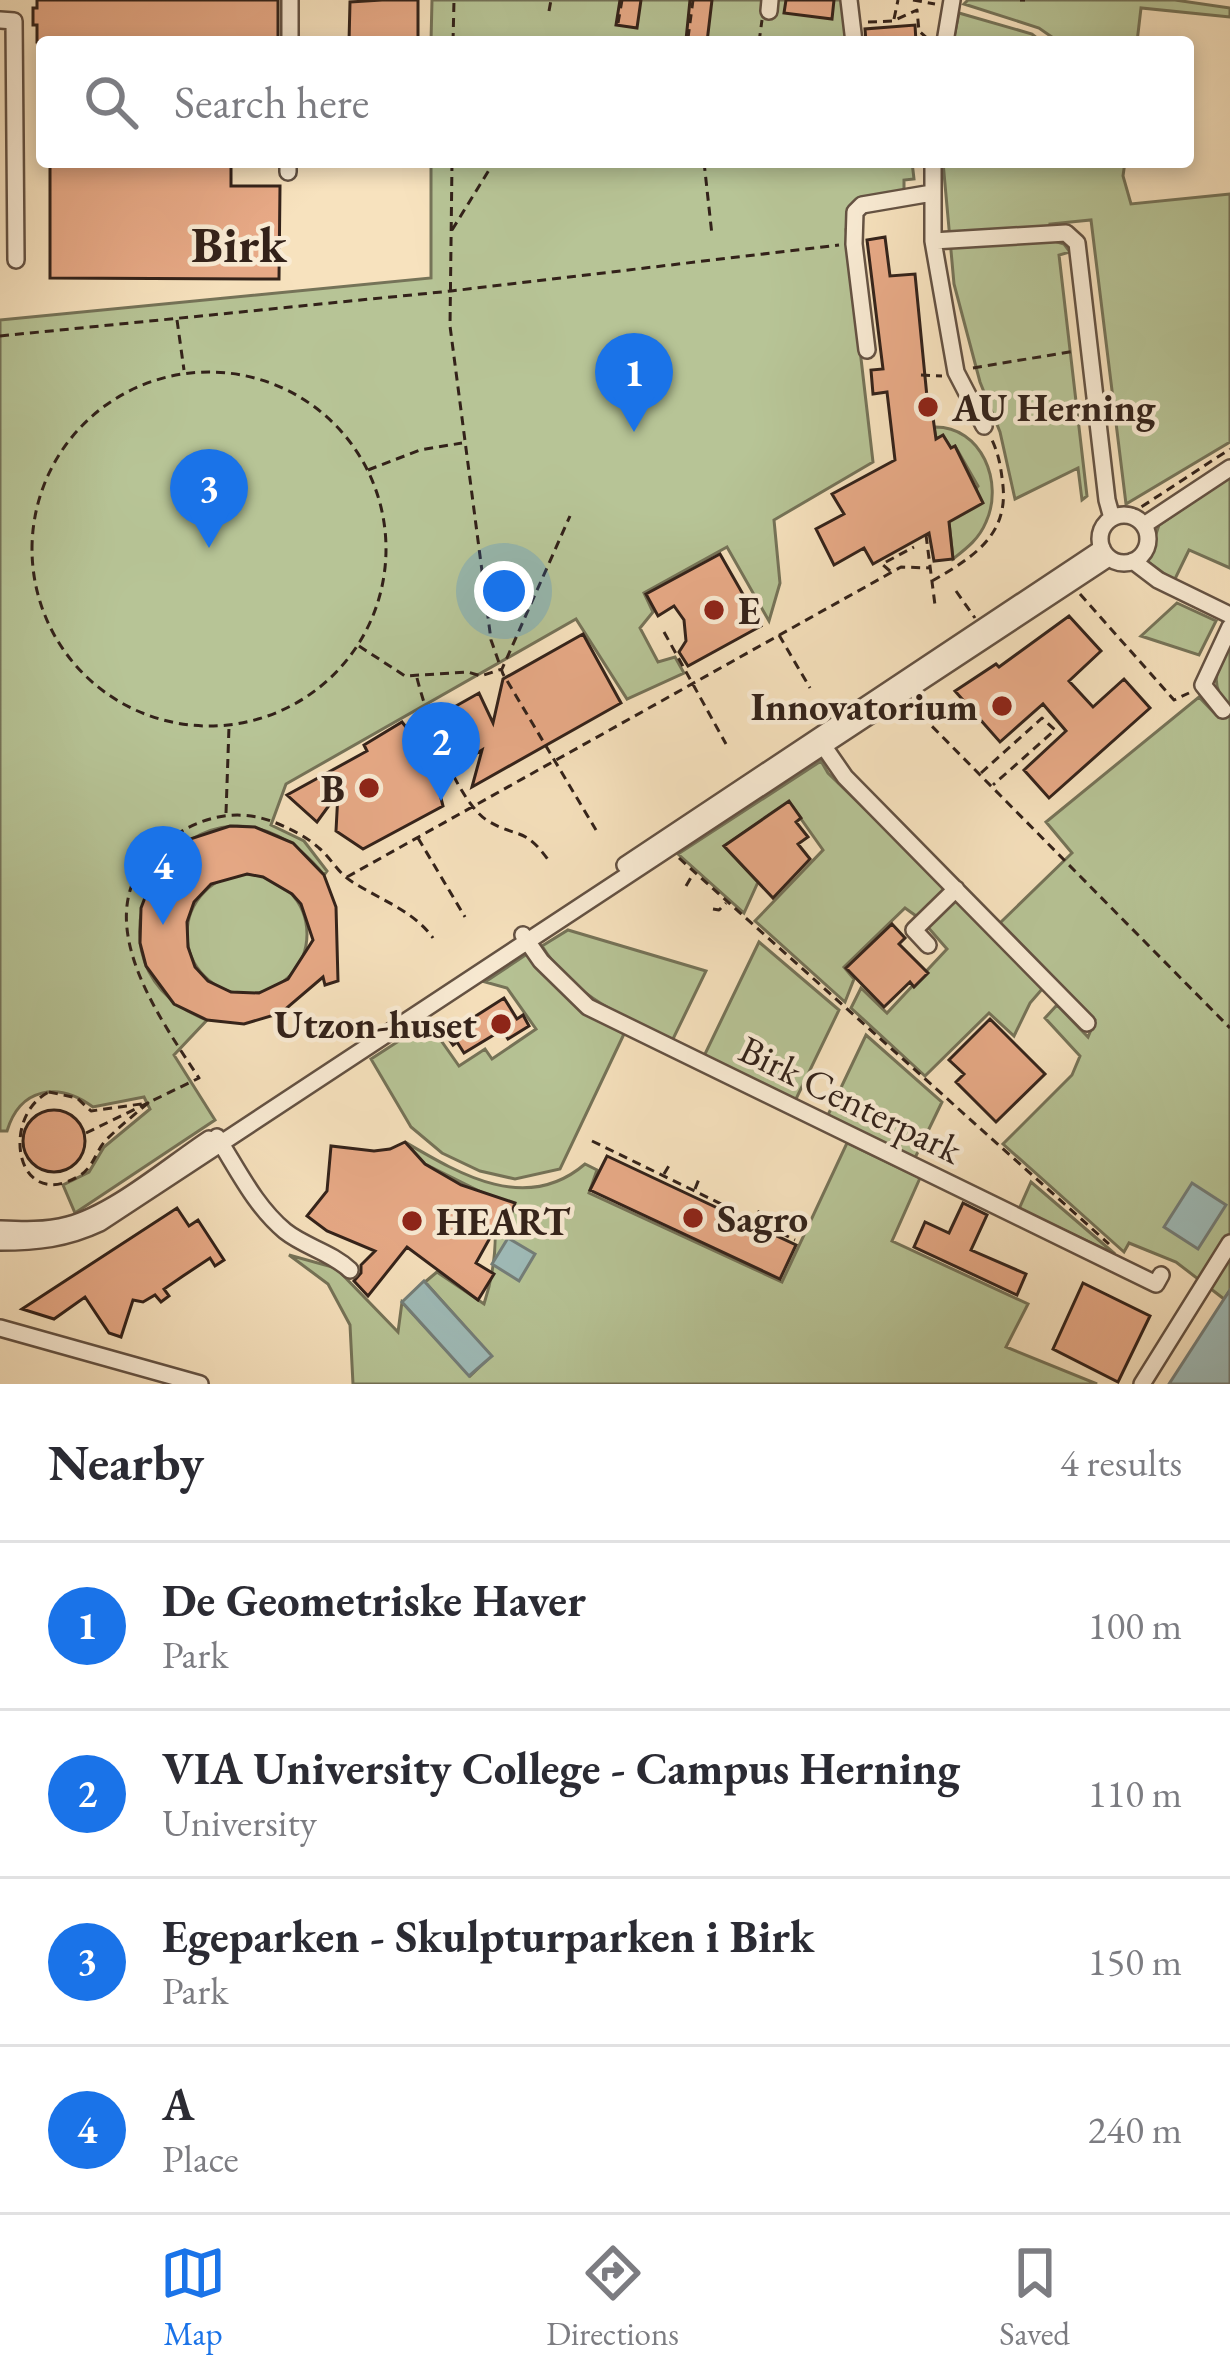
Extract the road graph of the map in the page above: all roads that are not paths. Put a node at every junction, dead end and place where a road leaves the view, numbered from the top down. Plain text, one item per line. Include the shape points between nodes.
1 (290, 0) edge
2 (849, 0) edge
3 (952, 1) edge
4 (0, 20) edge
5 (290, 36) edge
6 (853, 36) edge
7 (945, 36) edge
8 (7, 107) edge
9 (933, 168) edge
10 (932, 193) junction
11 (933, 242) junction
12 (16, 260) dead end
13 (867, 350) dead end
14 (984, 426) road end
15 (1230, 468) edge
16 (1128, 520) junction
17 (1106, 553) junction
18 (1132, 561) junction
19 (1230, 616) edge
20 (1230, 628) edge
21 (1223, 710) dead end
22 (821, 741) junction
23 (956, 890) junction
24 (525, 938) junction
25 (928, 945) dead end
26 (1088, 1023) dead end
27 (218, 1139) junction
28 (0, 1229) edge
29 (0, 1242) edge
30 (1230, 1243) edge
31 (350, 1270) dead end
32 (1161, 1275) dead end
33 (0, 1328) edge
34 (167, 1380) edge
35 (200, 1384) edge
36 (1142, 1384) edge

1 - 5 street
2 - 6 street
3 - 7 street
4 - 8 street via 14,21
8 - 12 street
9 - 10 street
10 - 11 street
10 - 13 street via 862,205 853,224
11 - 14 street via 956,372
11 - 16 street via 1066,233 1077,243 1089,349
15 - 16 street
16 - 17 street via 1101,531
16 - 18 street via 1147,546
17 - 18 street
17 - 22 street
17 - 22 street via 902,695
18 - 19 street
20 - 21 street via 1203,685
22 - 23 street via 845,777
22 - 24 street
22 - 24 street
23 - 25 street via 914,930
23 - 26 street
24 - 27 street
24 - 32 street, Birk Centerpark via 588,1007 1156,1285
27 - 28 street via 72,1224
27 - 29 street via 100,1223 43,1242
27 - 31 street via 283,1230
30 - 36 street
33 - 34 street
34 - 35 street

